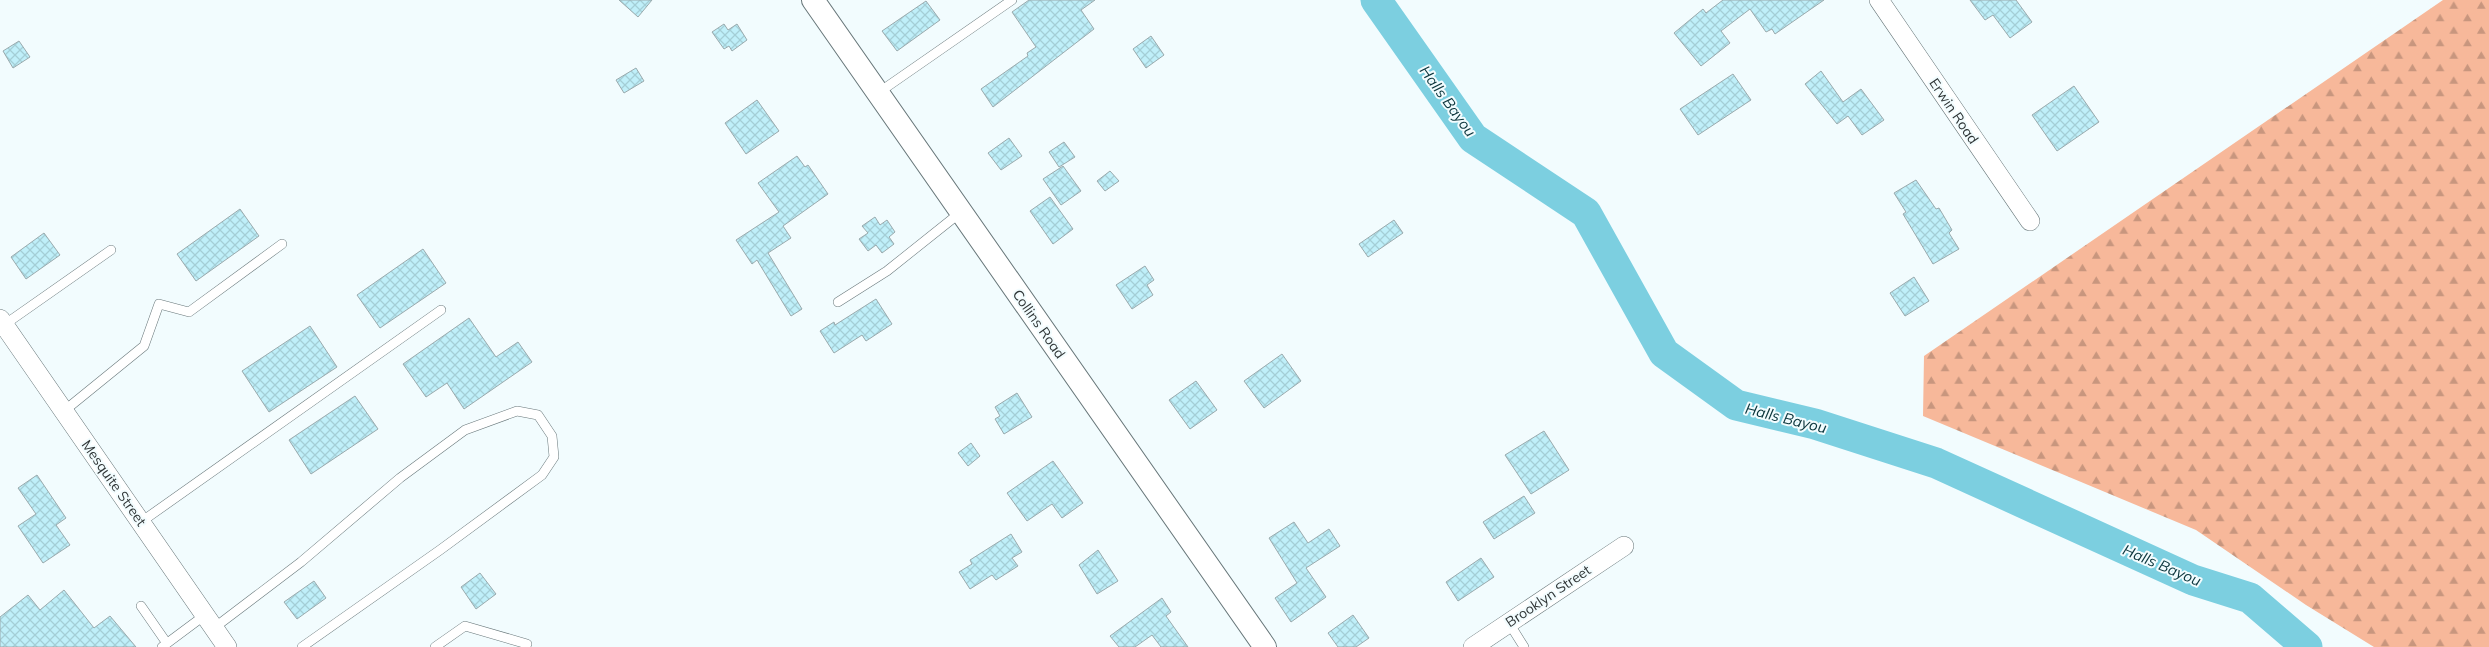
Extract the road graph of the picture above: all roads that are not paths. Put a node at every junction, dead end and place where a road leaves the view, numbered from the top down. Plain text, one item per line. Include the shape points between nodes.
1 (813, 0) edge
2 (1012, 0) edge
3 (1878, 0) edge
4 (878, 93) junction
5 (961, 212) junction
6 (2030, 221) dead end
7 (282, 244) dead end
8 (111, 250) dead end
9 (838, 302) dead end
10 (441, 310) dead end
11 (2, 322) edge
12 (64, 411) junction
13 (141, 522) junction
14 (1624, 546) dead end
15 (141, 606) dead end
16 (209, 622) junction
17 (1509, 623) junction
18 (527, 644) dead end
19 (164, 645) edge
20 (227, 647) edge
21 (302, 647) edge
22 (435, 647) edge
23 (1264, 647) edge
24 (1473, 647) edge
25 (1524, 647) edge

1 - 4 street, Collins Road
2 - 4 lane
3 - 6 street, Erwin Road
4 - 5 street, Collins Road
5 - 9 lane via 887,271
5 - 23 street, Collins Road
7 - 12 lane via 189,312 159,304 144,346
8 - 11 lane
10 - 13 lane
11 - 12 street, Mesquite Street
12 - 13 street, Mesquite Street
13 - 16 street, Mesquite Street
14 - 17 street, Brooklyn Street
15 - 19 lane
16 - 19 lane
16 - 20 street, Mesquite Street
16 - 21 lane via 301,562 400,478 466,430 518,411 538,415 552,436 554,457 542,474
17 - 24 street, Brooklyn Street
17 - 25 lane
18 - 22 lane via 465,626

